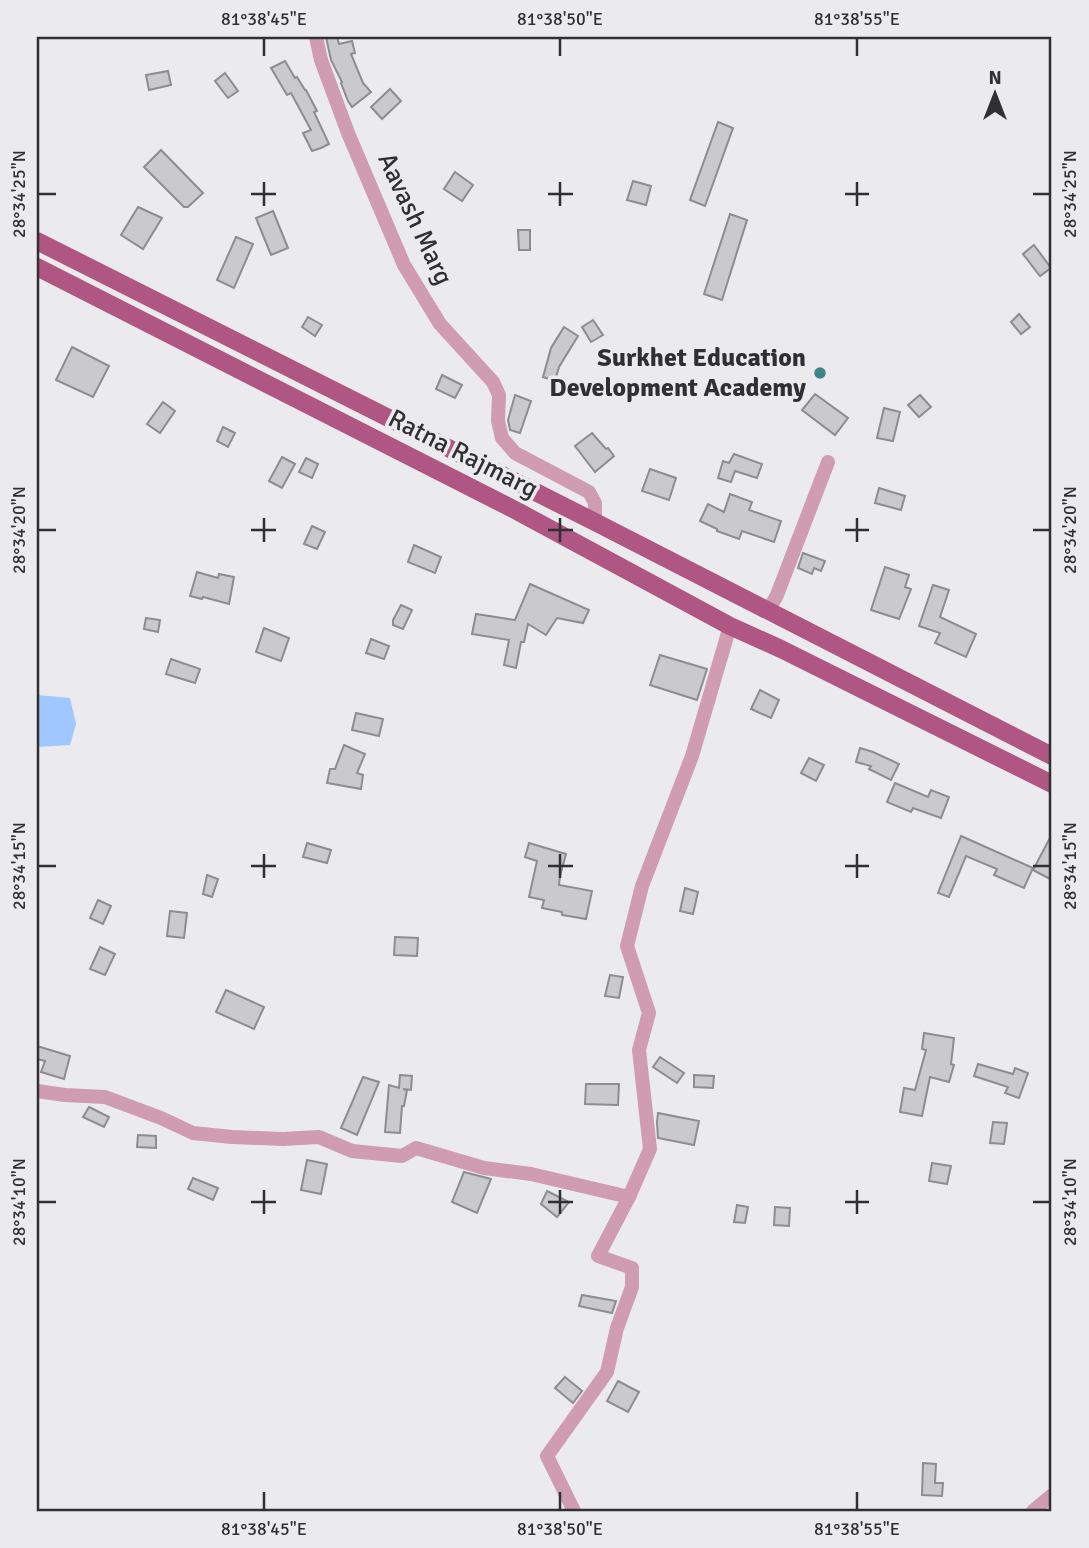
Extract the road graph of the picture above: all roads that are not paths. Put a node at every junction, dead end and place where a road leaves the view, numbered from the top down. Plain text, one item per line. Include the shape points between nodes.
1 (317, 37) edge
2 (37, 241) edge
3 (37, 267) edge
4 (828, 462) dead end
5 (595, 522) junction
6 (768, 611) junction
7 (730, 626) junction
8 (1052, 756) edge
9 (1052, 784) edge
10 (37, 1091) edge
11 (629, 1197) junction
12 (1052, 1495) edge
13 (574, 1511) edge
14 (1033, 1511) edge

1 - 5 street, Aavash Marg via 348,133 404,265 440,324 493,382 499,395 502,438 515,453 589,492 595,503
2 - 5 main road, Ratna Rajmarg
3 - 7 main road, Ratna Rajmarg via 517,511
4 - 6 street
5 - 6 main road, Ratna Rajmarg
6 - 8 main road, Ratna Rajmarg
7 - 9 main road, Ratna Rajmarg
7 - 11 street via 692,756 642,886 627,946 649,1013 639,1050 650,1149
10 - 11 street via 104,1097 193,1133 319,1137 352,1151 402,1156 416,1148 484,1168
11 - 13 street via 598,1256 632,1268 632,1287 607,1372 547,1456
12 - 14 street

